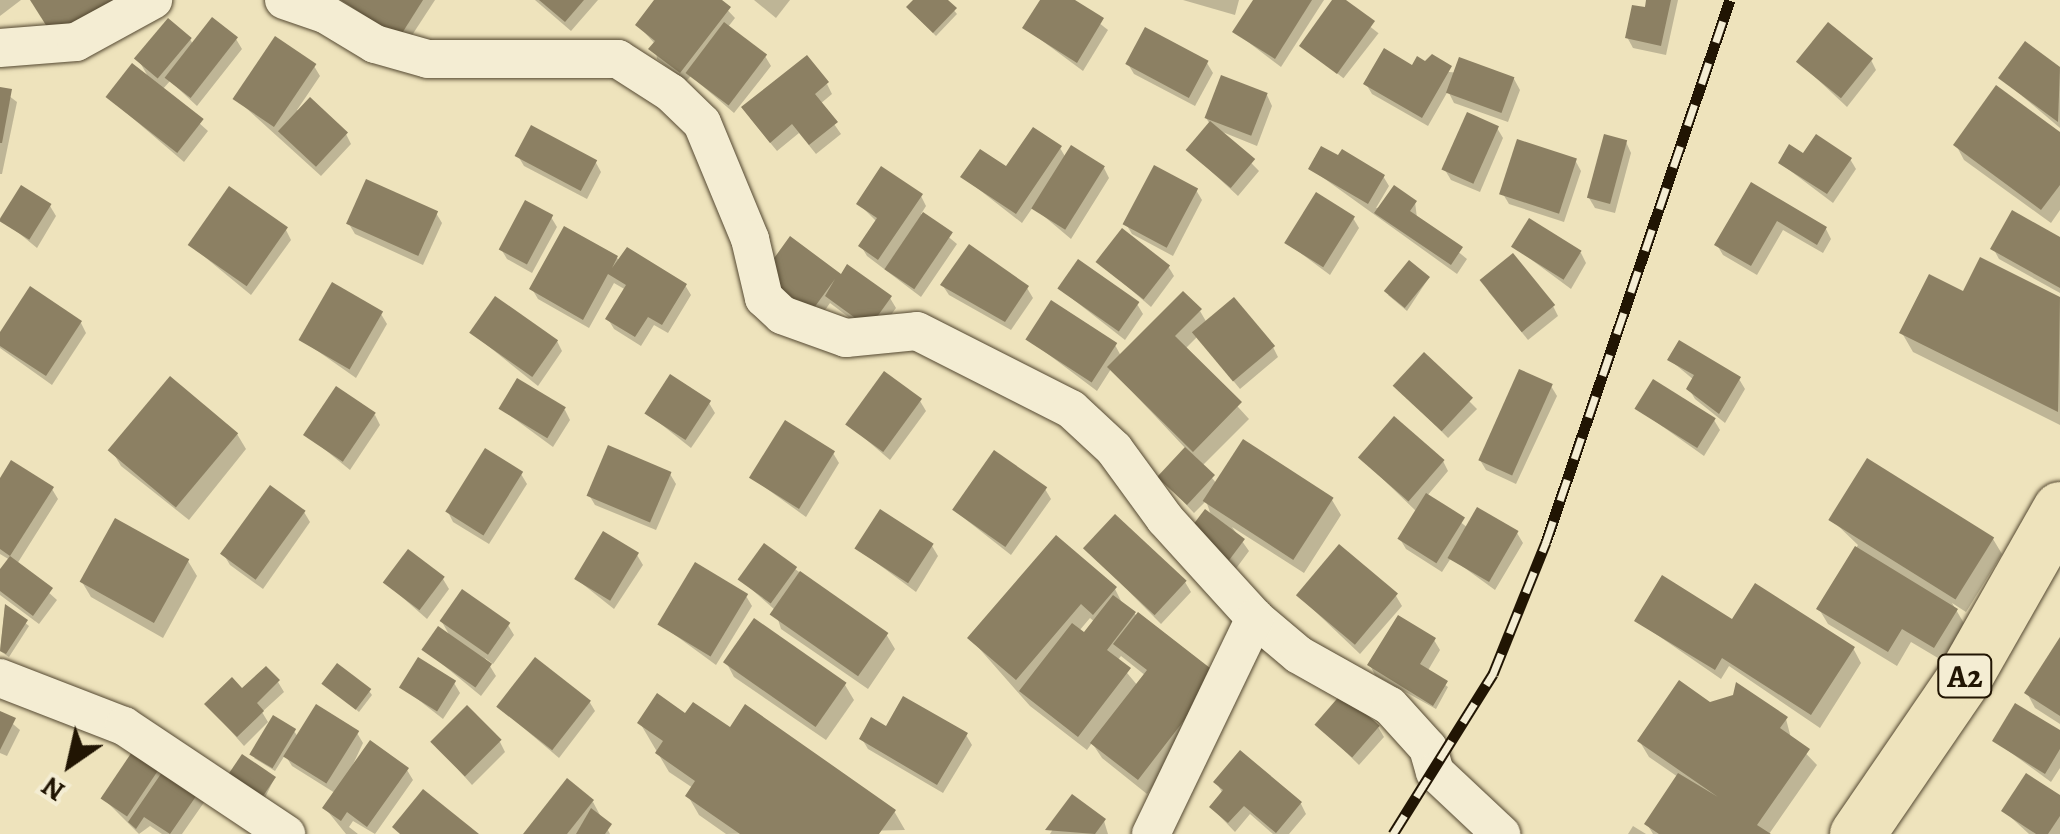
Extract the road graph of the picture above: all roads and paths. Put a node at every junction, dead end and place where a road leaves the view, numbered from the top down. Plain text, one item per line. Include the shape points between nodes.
1 (153, 0) edge
2 (284, 0) edge
3 (0, 48) edge
4 (2060, 509) edge
5 (1255, 618) junction
6 (0, 678) edge
7 (286, 834) edge
8 (1151, 834) edge
9 (1501, 834) edge
10 (1857, 834) edge

1 - 3 street via 76,42
2 - 5 street via 326,14 375,44 428,59 618,59 672,93 702,123 750,240 764,298 782,315 846,338 917,332 1071,409 1114,448 1165,519
4 - 10 highway, A2 via 1965,676
5 - 8 street
5 - 9 street via 1299,654 1390,706 1428,748 1435,772
6 - 7 street via 124,726

